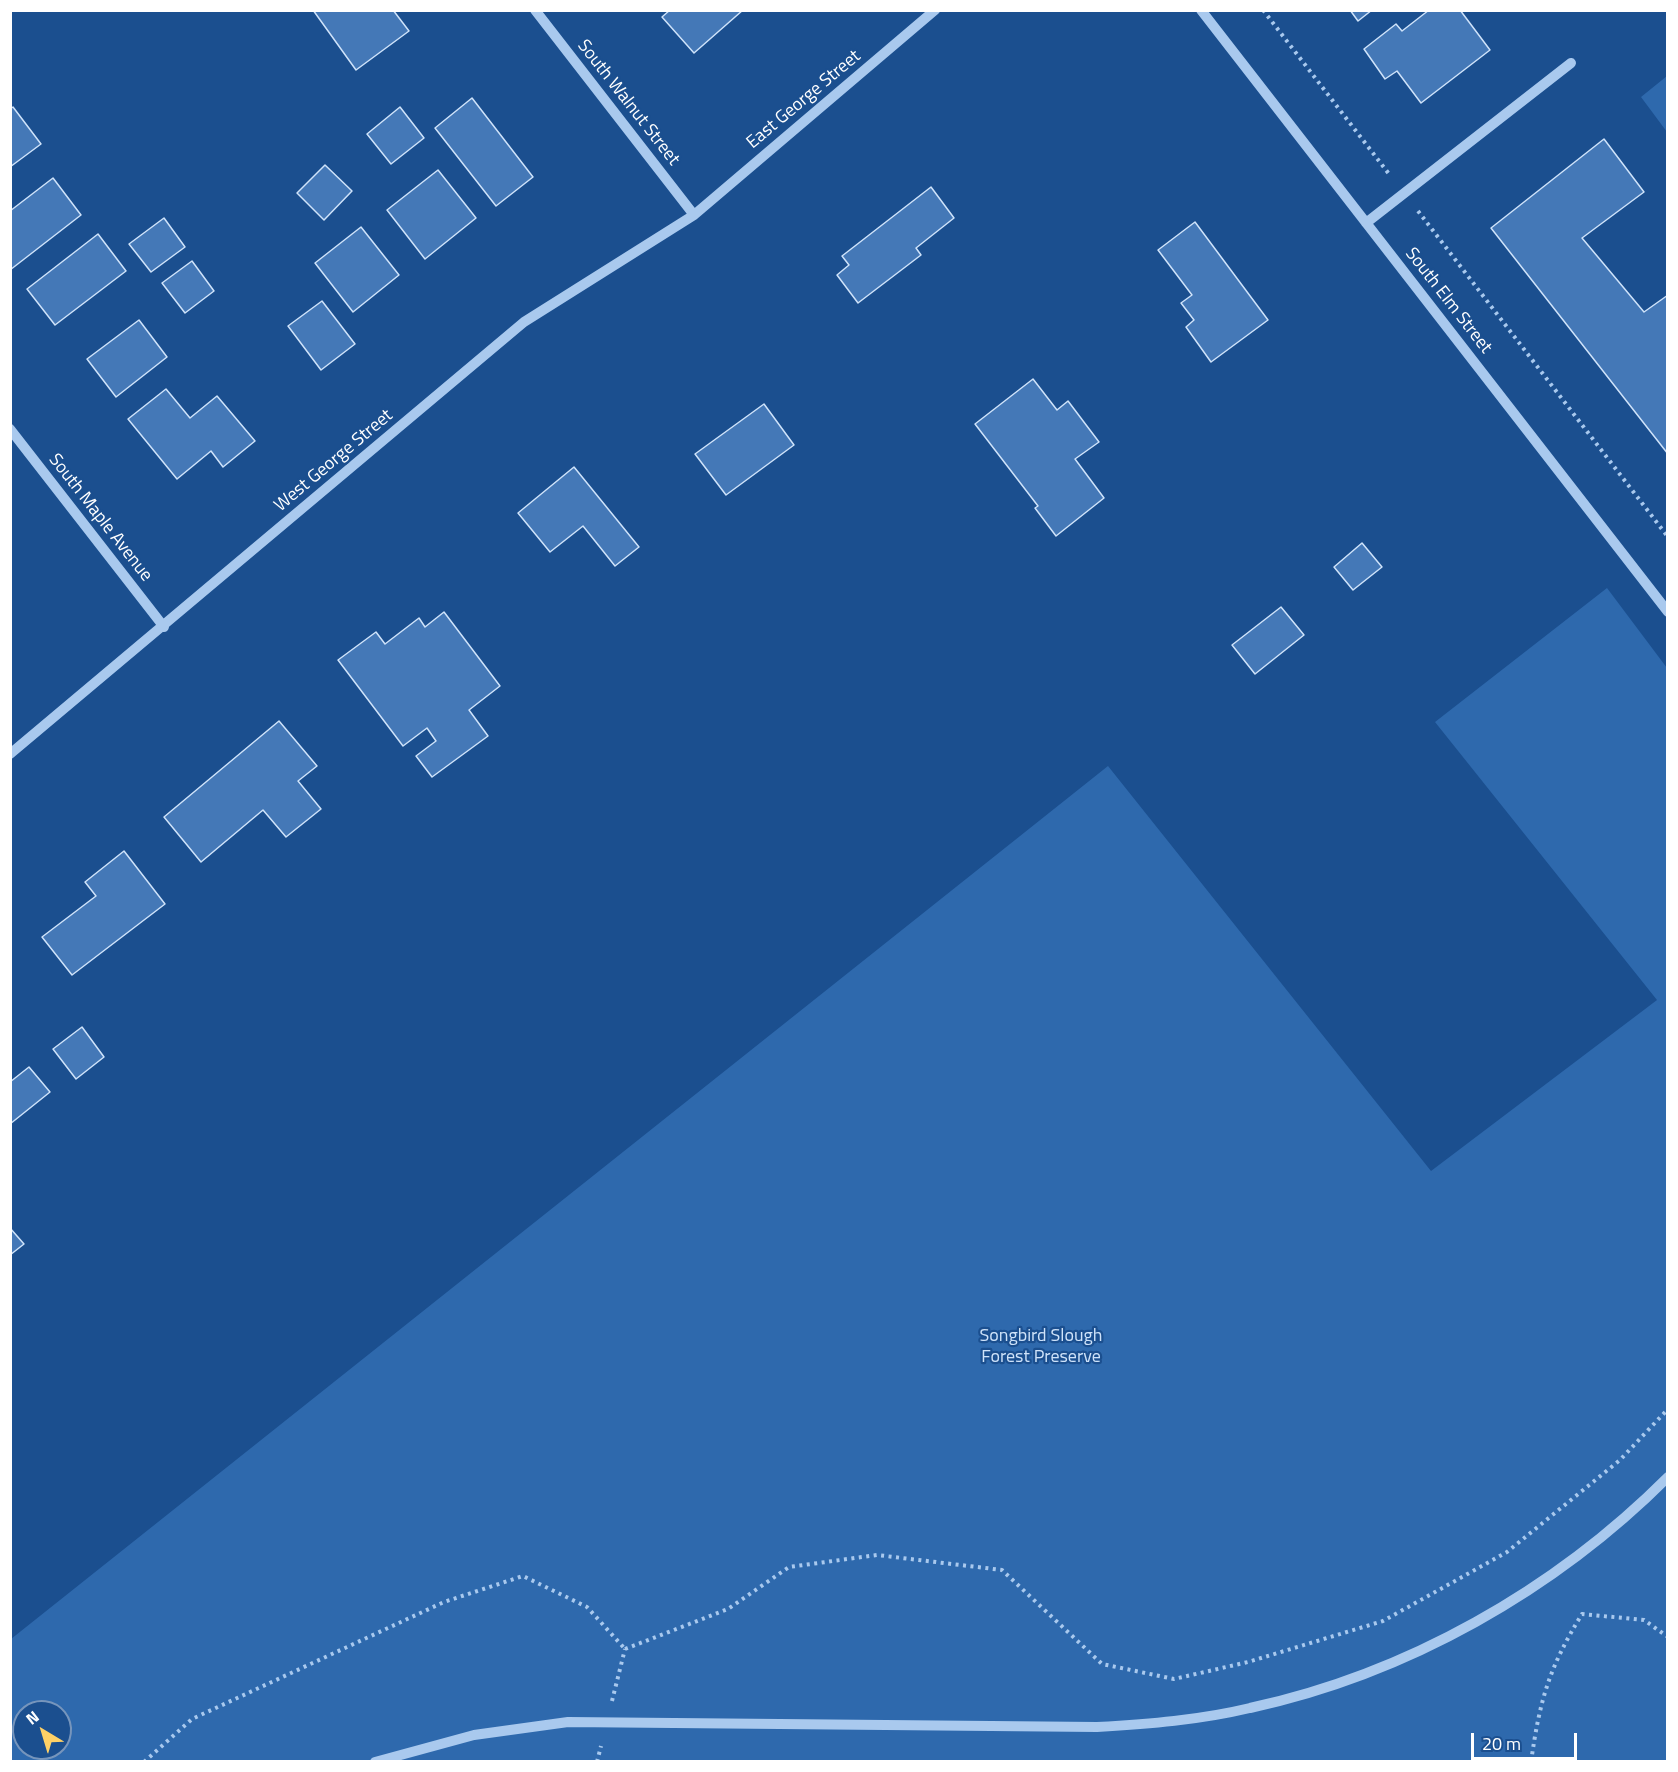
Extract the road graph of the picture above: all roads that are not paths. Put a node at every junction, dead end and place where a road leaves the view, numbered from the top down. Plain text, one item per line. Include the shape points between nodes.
1 (535, 10) edge
2 (935, 10) edge
3 (1201, 10) edge
4 (1571, 63) dead end
5 (694, 215) junction
6 (1366, 223) junction
7 (10, 429) edge
8 (1668, 612) edge
9 (164, 627) junction
10 (10, 754) edge
11 (1668, 1477) edge
12 (375, 1761) edge

1 - 5 street, South Walnut Street
2 - 5 street, East George Street
3 - 6 street, South Elm Street
4 - 6 street
5 - 9 street, West George Street via 524,321
6 - 8 street, South Elm Street
7 - 9 street, South Maple Avenue
9 - 10 street, West George Street
11 - 12 street via 1573,1560 1500,1608 1420,1651 1335,1684 1252,1708 1176,1722 1097,1727 568,1722 474,1735

